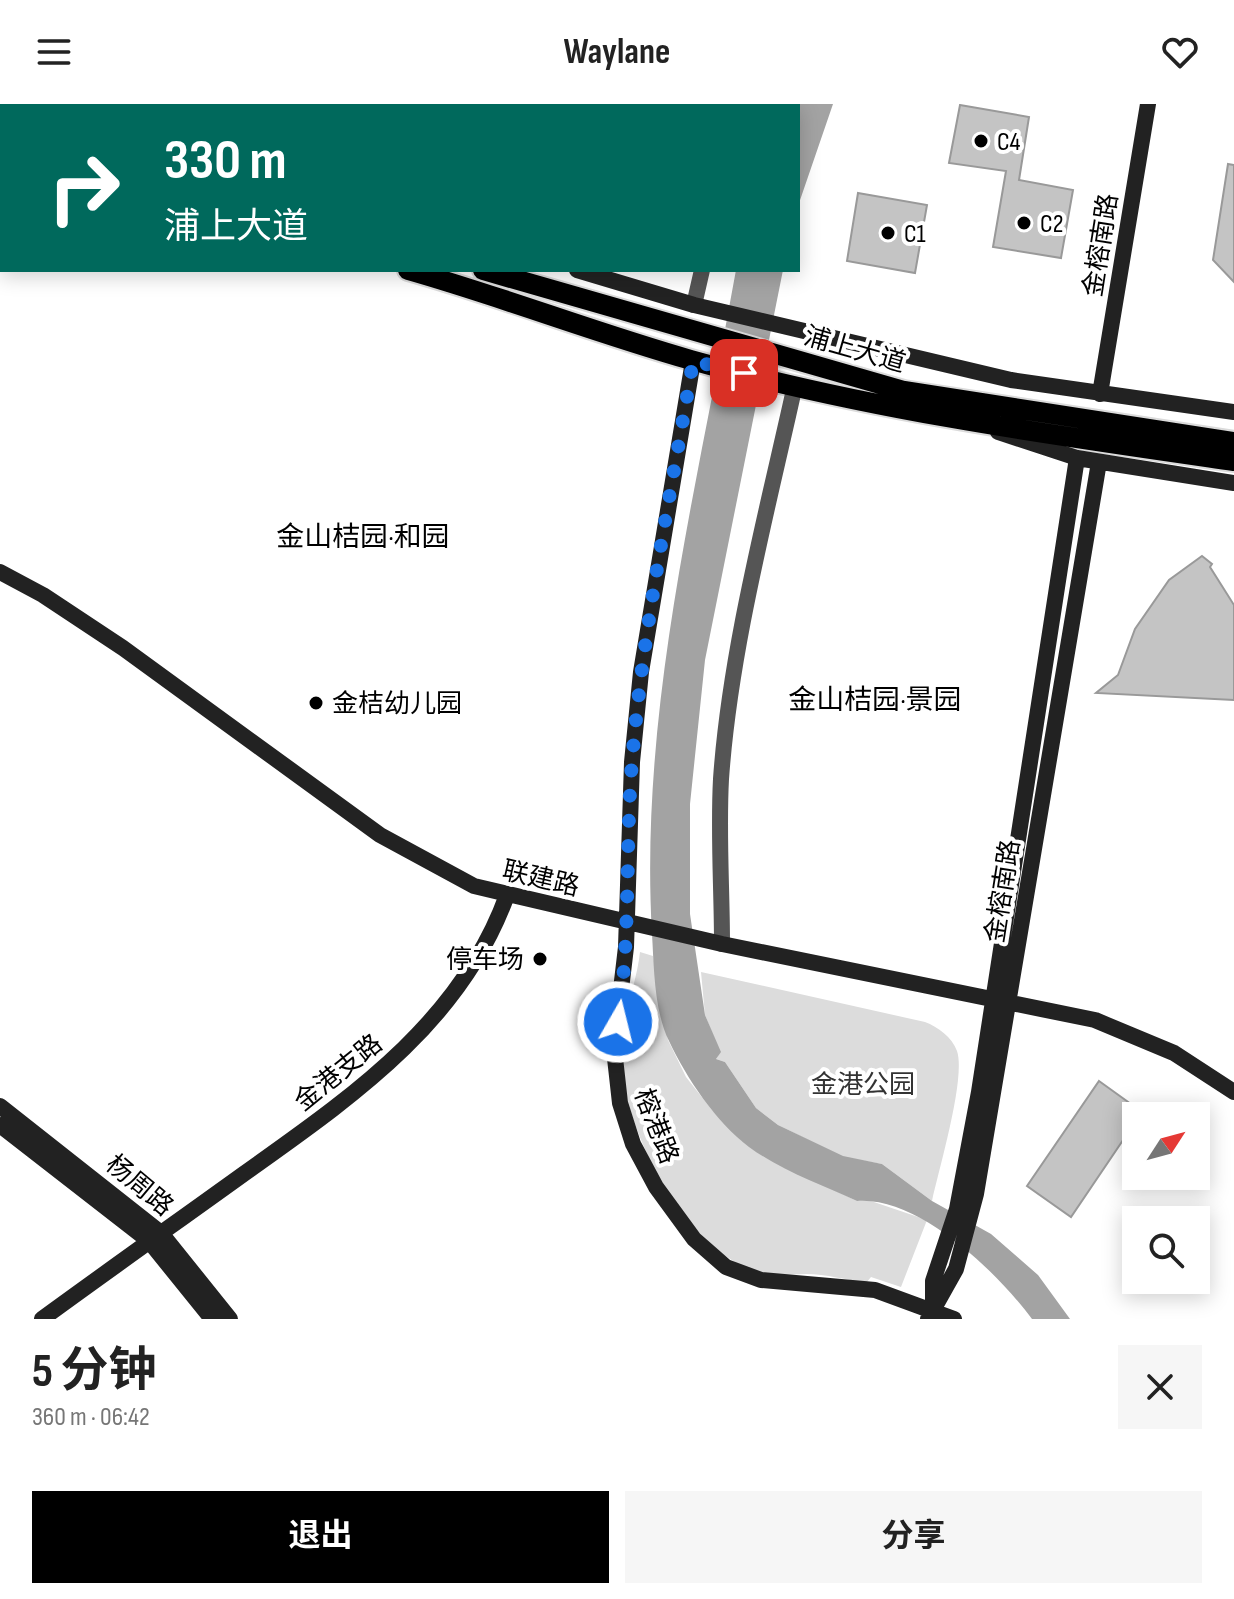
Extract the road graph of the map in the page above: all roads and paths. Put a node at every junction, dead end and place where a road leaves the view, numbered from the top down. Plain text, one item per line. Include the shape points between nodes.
1 (1148, 104) edge
2 (414, 272) edge
3 (490, 272) edge
4 (584, 272) edge
5 (702, 272) edge
6 (694, 305) junction
7 (693, 361) junction
8 (795, 385) junction
9 (1100, 394) junction
10 (1234, 412) edge
11 (962, 420) junction
12 (1234, 442) edge
13 (1077, 458) junction
14 (1234, 461) edge
15 (1099, 462) junction
16 (1234, 483) edge
17 (0, 572) edge
18 (507, 895) junction
19 (627, 922) junction
20 (722, 944) junction
21 (1001, 1002) junction
22 (1234, 1092) edge
23 (0, 1106) edge
24 (0, 1125) edge
25 (155, 1237) junction
26 (930, 1314) edge
27 (42, 1319) edge
28 (212, 1319) edge
29 (230, 1319) edge
30 (954, 1319) edge

1 - 9 main road, 金榕南路
2 - 7 main road, 浦上大道
3 - 12 main road, 浦上大道 via 904,391
4 - 6 main road
5 - 6 street
6 - 9 main road via 1011,380
7 - 8 main road, 浦上大道
7 - 19 main road, 榕港路 via 641,672 628,821
8 - 11 main road, 浦上大道
8 - 20 street via 729,710 721,780
9 - 10 main road
11 - 13 main road, 浦上大道
11 - 14 main road, 浦上大道
13 - 15 main road, 浦上大道
13 - 21 main road
15 - 16 main road, 浦上大道
15 - 21 main road, 金榕南路
17 - 18 main road, 联建路 via 123,648 380,835 457,879
18 - 19 main road, 联建路
18 - 25 main road, 金港支路 via 481,955 411,1042 337,1107
19 - 20 main road, 联建路
19 - 26 main road, 榕港路 via 615,1081 633,1144 694,1239 715,1260 751,1278 859,1286
20 - 21 main road, 联建路
21 - 22 main road, 联建路 via 1095,1020 1132,1033
21 - 26 main road, 金榕南路 via 971,1218 956,1269
23 - 25 main road, 杨周路
24 - 25 main road, 杨周路
25 - 27 main road, 金港支路
25 - 28 main road, 杨周路
25 - 29 main road, 杨周路
26 - 30 main road, 榕港路

